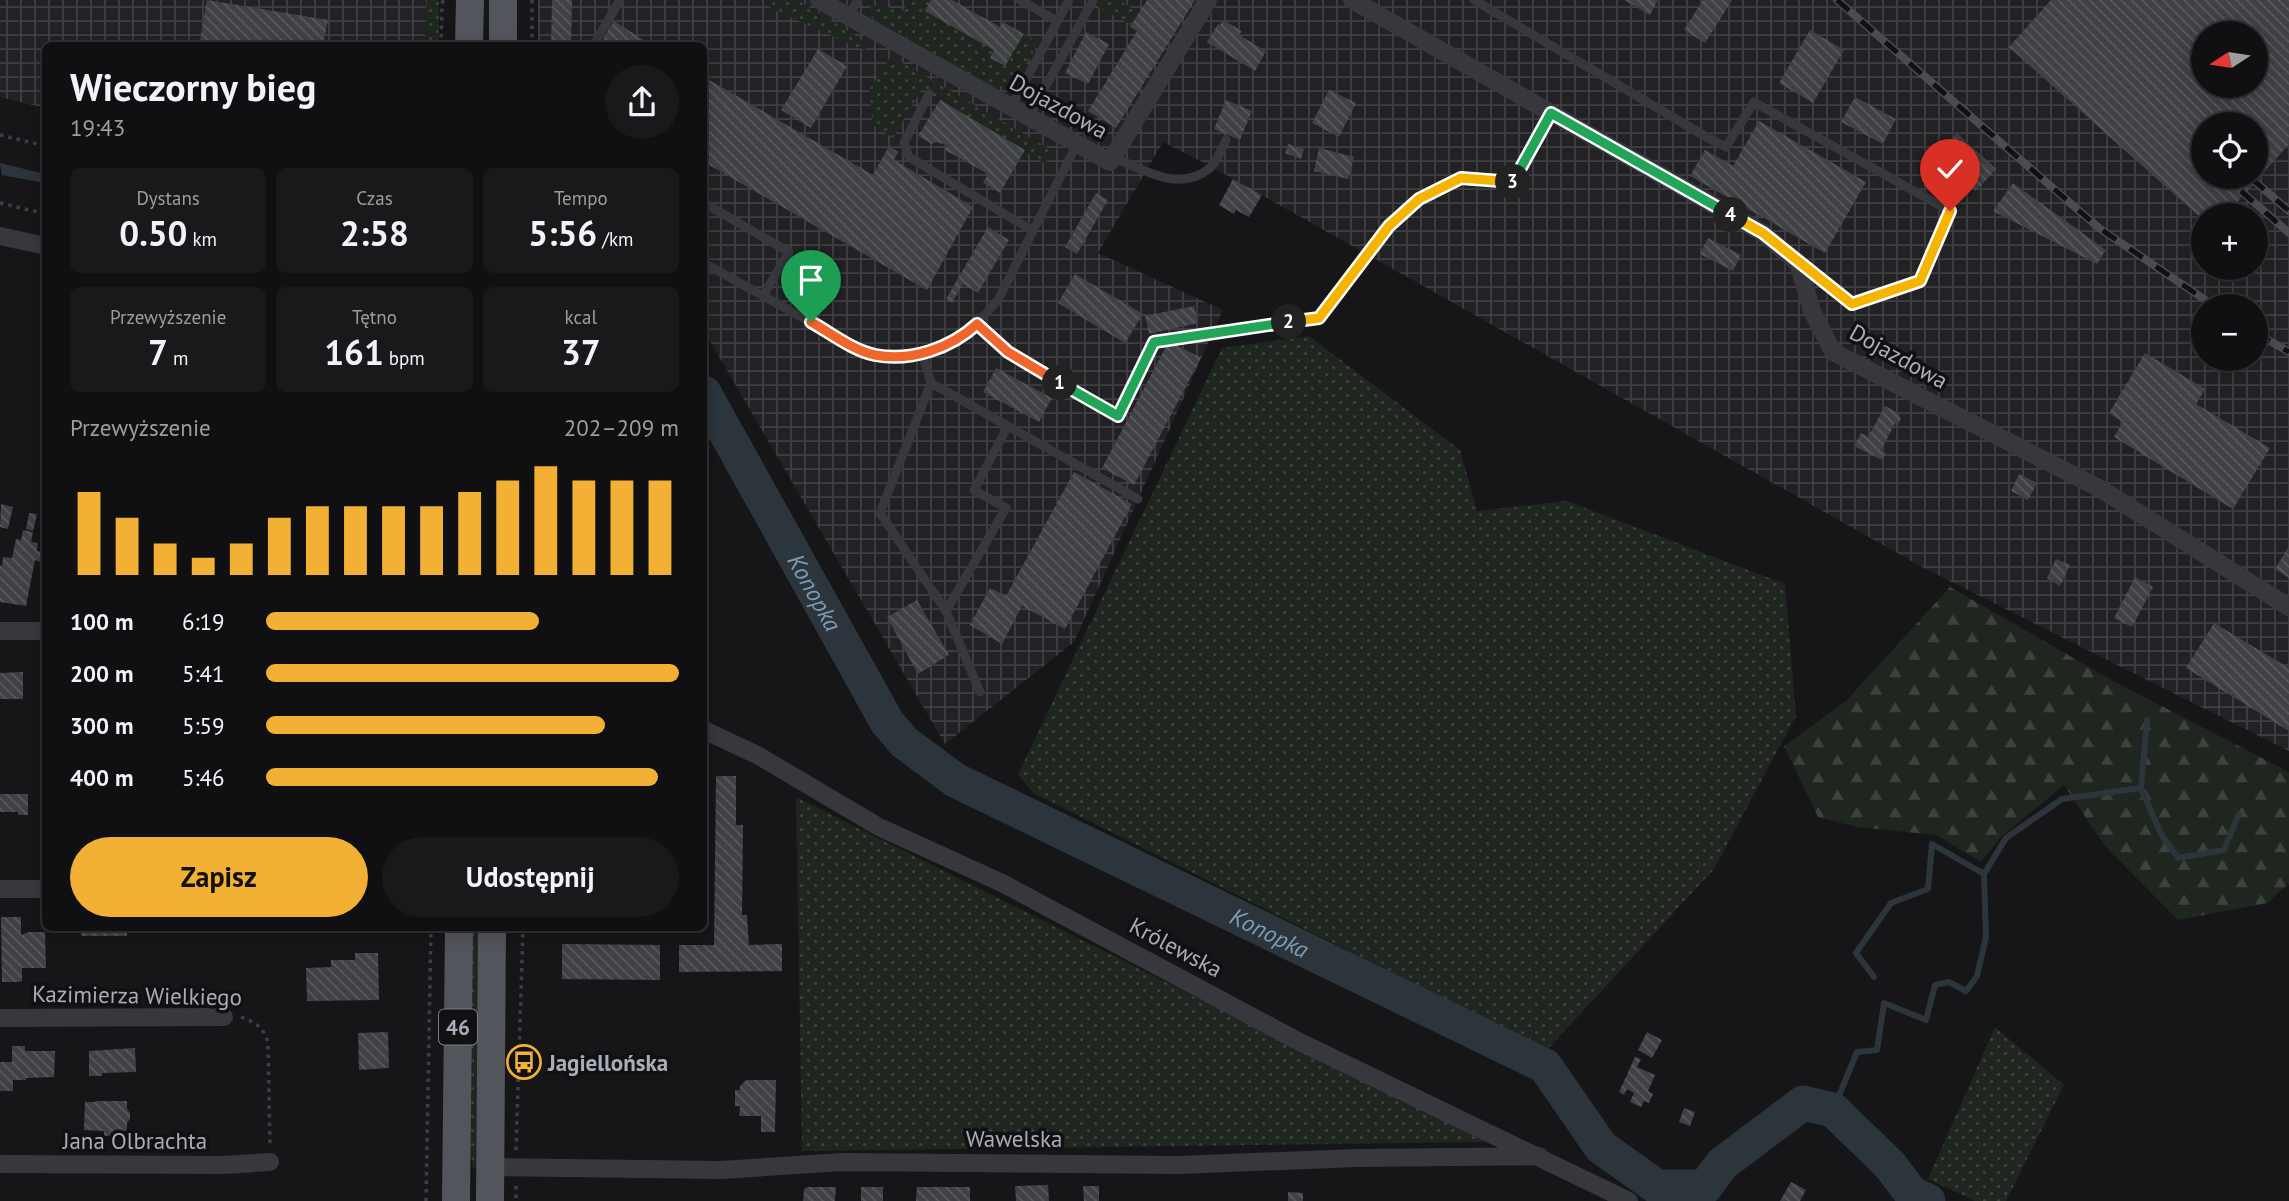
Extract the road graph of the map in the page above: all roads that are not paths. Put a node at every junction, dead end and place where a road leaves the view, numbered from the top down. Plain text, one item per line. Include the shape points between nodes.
1 (470, 0) edge
2 (503, 0) edge
3 (620, 0) edge
4 (819, 0) edge
5 (858, 0) edge
6 (1020, 0) edge
7 (1069, 0) edge
8 (1093, 0) edge
9 (1208, 0) edge
10 (1352, 0) edge
11 (1474, 0) edge
12 (848, 16) junction
13 (1057, 21) junction
14 (469, 42) edge
15 (503, 42) edge
16 (595, 42) edge
17 (929, 94) dead end
18 (1011, 107) junction
19 (1028, 117) junction
20 (1226, 140) dead end
21 (1077, 144) junction
22 (1113, 157) junction
23 (707, 205) edge
24 (1033, 231) junction
25 (0, 236) edge
26 (42, 245) edge
27 (1798, 263) junction
28 (707, 265) edge
29 (763, 296) junction
30 (977, 324) junction
31 (1212, 332) road end
32 (922, 353) junction
33 (931, 383) junction
34 (1007, 426) junction
35 (1138, 499) dead end
36 (2289, 607) edge
37 (946, 611) junction
38 (0, 631) edge
39 (42, 631) edge
40 (980, 692) dead end
41 (707, 731) edge
42 (42, 889) edge
43 (0, 890) edge
44 (459, 931) edge
45 (492, 931) edge
46 (224, 1017) road end
47 (0, 1018) edge
48 (1538, 1156) junction
49 (270, 1162) road end
50 (0, 1164) edge
51 (502, 1167) junction
52 (456, 1201) edge
53 (490, 1201) edge
54 (1629, 1201) edge

1 - 14 main road
2 - 15 main road
3 - 16 lane
4 - 12 street, Dojazdowa
5 - 12 lane
6 - 13 lane
7 - 13 lane
8 - 19 lane
9 - 22 street, Dojazdowa
10 - 27 street via 1763,233
11 - 27 lane via 1726,147 1754,102 1950,211 1920,281 1897,289 1852,304
12 - 18 street, Dojazdowa
13 - 18 lane
17 - 24 lane via 904,143 909,157
18 - 19 street, Dojazdowa
19 - 21 street, Dojazdowa
20 - 22 lane via 1212,167 1188,180 1162,178
21 - 22 street, Dojazdowa via 1110,162
21 - 24 lane
23 - 29 lane via 789,251
24 - 30 lane via 998,300
25 - 26 street
27 - 36 street, Dojazdowa via 1812,311 1833,352 2099,488
28 - 29 lane
29 - 32 lane via 874,355
30 - 31 lane via 1008,352 1118,416 1154,342
30 - 32 lane via 951,343
32 - 33 lane
33 - 34 lane
33 - 37 lane via 880,513
34 - 35 lane
34 - 37 lane via 974,490 1006,508
37 - 40 lane
38 - 39 street
41 - 48 street, Królewska via 759,756 879,827 1002,883 1296,1040
42 - 43 street
44 - 52 main road, 46
45 - 51 main road, 46
46 - 47 street, Kazimierza Wielkiego
48 - 51 street, Wawelska via 1178,1165 842,1162 721,1170
48 - 54 street, Królewska
49 - 50 street, Jana Olbrachta
51 - 53 main road, 46

